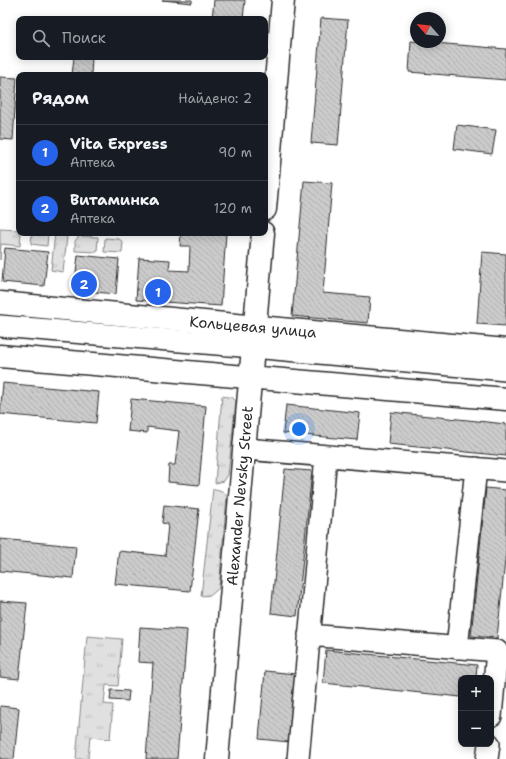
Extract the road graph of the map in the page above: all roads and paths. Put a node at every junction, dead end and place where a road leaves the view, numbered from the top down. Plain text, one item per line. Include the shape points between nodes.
1 (283, 0) edge
2 (268, 174) edge
3 (263, 236) edge
4 (0, 303) edge
5 (0, 326) edge
6 (254, 337) junction
7 (506, 350) edge
8 (0, 356) edge
9 (506, 370) edge
10 (250, 378) junction
11 (506, 399) edge
12 (245, 449) junction
13 (326, 456) junction
14 (476, 468) junction
15 (506, 471) edge
16 (309, 635) junction
17 (457, 648) junction
18 (503, 651) edge
19 (492, 711) edge
20 (488, 747) edge
21 (217, 759) edge
22 (298, 759) edge
23 (487, 759) edge

1 - 2 main road
3 - 6 main road, Alexander Nevsky Street
4 - 6 main road, Кольцевая улица
5 - 6 street
6 - 7 main road, Кольцевая улица
6 - 9 street
6 - 10 main road, Alexander Nevsky Street
8 - 10 main road
10 - 11 main road
10 - 12 main road, Alexander Nevsky Street
12 - 13 street
12 - 21 main road, Alexander Nevsky Street
13 - 14 street
13 - 16 street
14 - 15 street
14 - 17 street
16 - 17 street
16 - 22 street
17 - 18 street
18 - 19 street
20 - 23 street

